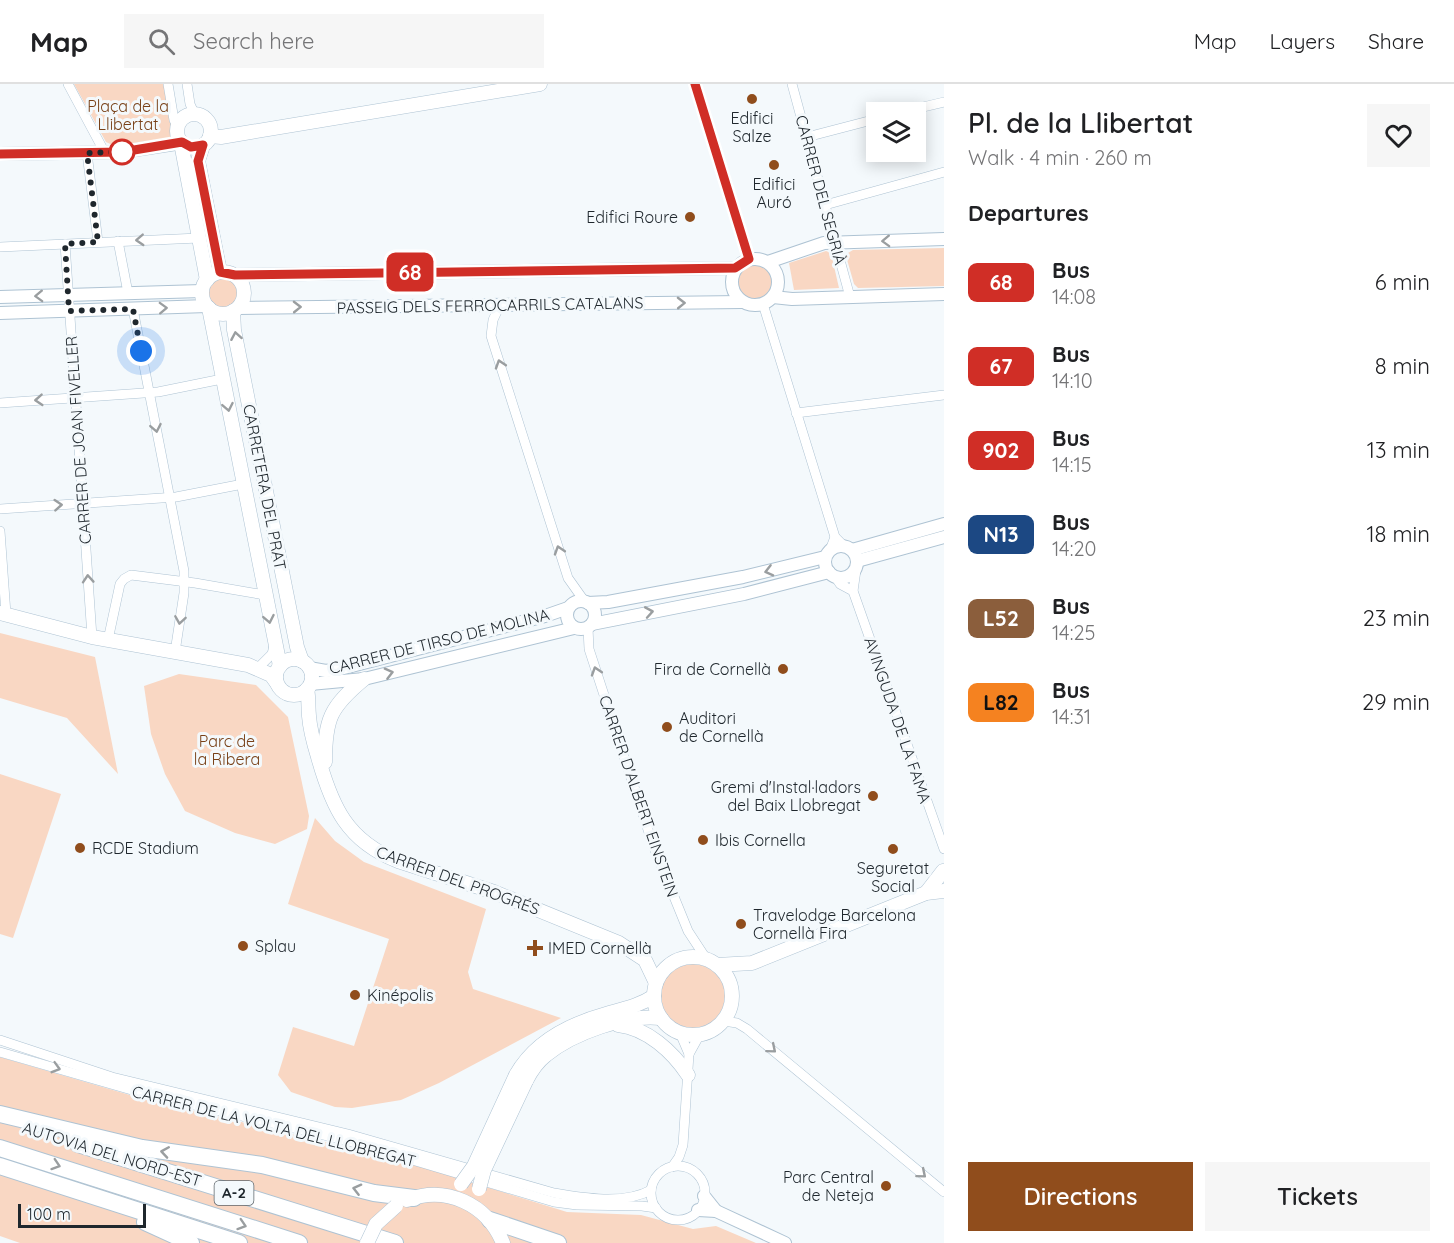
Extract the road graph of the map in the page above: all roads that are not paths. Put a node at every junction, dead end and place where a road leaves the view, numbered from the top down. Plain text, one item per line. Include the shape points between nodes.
1 (68, 84) edge
2 (168, 84) edge
3 (187, 84) edge
4 (540, 84) edge
5 (695, 84) edge
6 (792, 84) edge
7 (944, 102) edge
8 (926, 106) edge
9 (195, 115) junction
10 (866, 122) edge
11 (178, 127) junction
12 (807, 137) junction
13 (206, 140) junction
14 (182, 142) junction
15 (87, 153) junction
16 (105, 153) junction
17 (0, 154) edge
18 (944, 172) edge
19 (825, 205) junction
20 (199, 238) junction
21 (944, 239) edge
22 (98, 242) junction
23 (118, 242) junction
24 (835, 242) junction
25 (65, 244) junction
26 (0, 247) edge
27 (749, 259) junction
28 (768, 262) junction
29 (735, 268) junction
30 (220, 272) junction
31 (235, 275) junction
32 (204, 285) junction
33 (128, 293) junction
34 (944, 294) edge
35 (68, 295) junction
36 (0, 297) edge
37 (850, 297) junction
38 (768, 300) junction
39 (742, 302) junction
40 (500, 305) junction
41 (208, 307) junction
42 (133, 309) junction
43 (236, 310) junction
44 (69, 311) junction
45 (0, 313) edge
46 (222, 379) junction
47 (149, 393) junction
48 (944, 395) edge
49 (75, 398) junction
50 (0, 403) edge
51 (796, 413) junction
52 (243, 484) junction
53 (169, 497) junction
54 (83, 504) junction
55 (0, 509) edge
56 (944, 524) edge
57 (0, 531) edge
58 (835, 537) junction
59 (944, 537) edge
60 (827, 554) junction
61 (852, 557) junction
62 (832, 575) junction
63 (184, 583) junction
64 (853, 591) junction
65 (265, 595) junction
66 (587, 602) junction
67 (568, 608) junction
68 (3, 614) edge
69 (590, 626) junction
70 (574, 628) junction
71 (92, 637) junction
72 (108, 640) junction
73 (274, 644) junction
74 (175, 652) junction
75 (254, 665) junction
76 (306, 665) junction
77 (279, 667) junction
78 (364, 679) junction
79 (276, 682) junction
80 (309, 686) junction
81 (291, 695) junction
82 (308, 714) junction
83 (324, 779) junction
84 (944, 849) edge
85 (944, 874) edge
86 (944, 891) edge
87 (926, 893) junction
88 (619, 943) junction
89 (712, 962) junction
90 (752, 963) junction
91 (671, 964) junction
92 (655, 989) junction
93 (732, 990) junction
94 (661, 1018) junction
95 (723, 1021) junction
96 (610, 1024) junction
97 (680, 1033) junction
98 (700, 1034) junction
99 (0, 1040) edge
100 (0, 1052) edge
101 (689, 1054) junction
102 (688, 1075) junction
103 (521, 1078) junction
104 (0, 1114) edge
105 (0, 1119) edge
106 (683, 1145) junction
107 (0, 1148) edge
108 (0, 1166) edge
109 (672, 1167) junction
110 (692, 1170) junction
111 (70, 1189) junction
112 (651, 1190) junction
113 (944, 1192) edge
114 (445, 1196) junction
115 (704, 1196) junction
116 (414, 1198) junction
117 (656, 1208) junction
118 (698, 1210) junction
119 (716, 1210) junction
120 (486, 1216) junction
121 (544, 1240) edge
122 (191, 1243) edge
123 (239, 1243) edge
124 (299, 1243) edge
125 (367, 1243) edge
126 (395, 1243) edge
127 (503, 1243) edge
128 (558, 1243) edge
129 (785, 1243) edge

1 - 16 street
2 - 11 street
3 - 9 street
4 - 13 main road
5 - 27 street
6 - 12 street, CARRER DEL SEGRIÀ
7 - 8 street
9 - 11 main road via 185,116
9 - 13 main road via 208,123
10 - 12 street
11 - 14 main road
12 - 19 street, CARRER DEL SEGRIÀ
13 - 14 main road via 191,147
13 - 30 main road via 198,161
14 - 16 street
14 - 20 main road
15 - 16 street
15 - 17 street
15 - 22 street
18 - 19 street
19 - 24 street, CARRER DEL SEGRIÀ
20 -> 23 street
20 - 32 main road
21 -> 24 street
22 - 23 street
22 - 25 street
23 - 33 street
24 - 28 street
24 - 37 street, CARRER DEL SEGRIÀ
25 - 26 street
25 - 35 street, CARRER DE JOAN FIVELLER
27 - 28 street
27 - 29 street
28 - 38 street via 777,278 777,289
29 - 31 street, PASSEIG DELS FERROCARRILS CATALANS
29 - 39 street via 732,288
30 - 31 main road
30 - 32 main road
31 - 43 main road via 244,292
32 - 33 street
32 - 41 main road via 202,298
33 - 35 street
34 - 37 street
35 -> 36 street
35 - 44 street, CARRER DE JOAN FIVELLER
37 - 38 street
38 - 39 street via 751,305
38 - 51 street
40 -> 39 street, PASSEIG DELS FERROCARRILS CATALANS
43 -> 40 street, PASSEIG DELS FERROCARRILS CATALANS
66 -> 40 street via 568,578 491,336
42 -> 41 street
41 - 43 main road via 220,314
41 - 46 main road, CARRETERA DEL PRAT
42 - 44 street
42 - 47 street
76 -> 43 main road, CARRETERA DEL PRAT via 297,647 236,342
44 - 45 street
44 - 49 street, CARRER DE JOAN FIVELLER
46 - 47 street
46 -> 52 main road, CARRETERA DEL PRAT
47 - 49 street
47 -> 53 street
48 - 51 street
49 -> 50 street
49 - 54 street, CARRER DE JOAN FIVELLER
51 - 58 street
52 - 53 street
52 - 65 main road, CARRETERA DEL PRAT
53 - 54 street
53 - 63 street
55 -> 54 street
71 -> 54 street, CARRER DE JOAN FIVELLER
56 - 61 street
57 - 68 street
58 - 60 street
58 - 61 street
59 - 61 street
60 - 61 street via 836,546
60 - 62 street via 825,566
60 -> 66 street via 743,578 608,602
61 - 62 street via 849,576
61 - 64 street, AVINGUDA DE LA FAMA
62 - 64 street
69 -> 62 street
63 - 65 street
63 - 72 street via 126,577 120,584
63 -> 74 street
64 - 84 street, AVINGUDA DE LA FAMA
65 -> 73 main road, CARRETERA DEL PRAT
66 - 67 street via 577,602
66 - 69 street via 595,613
67 - 70 street via 567,619
67 - 76 street, CARRER DE TIRSO DE MOLINA via 340,669 329,671
68 - 71 main road
69 - 70 street
89 -> 69 street, CARRER D'ALBERT EINSTEIN via 688,931 647,829 589,650
78 -> 70 street, CARRER DE TIRSO DE MOLINA
71 - 72 main road
72 - 74 main road
73 - 75 street via 272,654
73 - 77 main road, CARRETERA DEL PRAT
74 - 75 main road
75 - 77 main road
75 - 79 main road
76 - 77 main road via 289,660
76 - 80 main road via 312,677
77 - 79 main road
78 - 80 street, CARRER DE TIRSO DE MOLINA
78 - 83 main road via 345,695 331,716 325,742
79 - 81 main road
80 - 81 main road via 300,694
80 - 82 main road, CARRER DEL PROGRÉS
81 - 82 main road, CARRER DEL PROGRÉS
82 - 83 main road, CARRER DEL PROGRÉS
83 - 88 main road, CARRER DEL PROGRÉS via 347,825 383,855 494,892
85 - 87 main road
86 - 87 main road
87 - 90 main road
88 - 91 main road
88 - 92 main road via 645,960
89 - 90 main road
89 - 91 main road via 688,957
89 - 93 main road via 728,978
90 - 93 main road via 736,978
91 - 92 main road via 662,972
92 - 94 main road via 656,1009
92 - 103 main road via 635,1006 562,1031 538,1046 522,1064
93 - 95 main road
94 - 96 main road via 639,1017
94 - 97 main road
95 - 98 main road
95 -> 113 street via 747,1029
96 - 102 main road via 642,1031 675,1057
96 - 103 main road via 555,1048
97 - 98 main road
97 - 101 street
98 - 101 street
99 - 112 street, CARRER DE LA VOLTA DEL LLOBREGAT via 112,1077 358,1136 554,1193 630,1197
100 -> 117 street, CARRER DE LA VOLTA DEL LLOBREGAT via 142,1093 345,1140 538,1198 577,1205
101 - 102 street
102 - 106 street
103 - 114 main road, bridge via 474,1166 461,1184
103 - 120 main road, bridge via 479,1189
116 -> 104 highway via 374,1193 262,1165 142,1148
105 - 126 highway, AUTOVIA DEL NORD-EST / A-2
106 - 109 street
106 - 110 street
107 -> 124 highway, AUTOVIA DEL NORD-EST / A-2
108 - 111 highway
109 - 110 street
109 - 112 street via 659,1173
110 - 115 street via 702,1181
111 - 122 highway
111 - 123 highway
112 - 117 street
114 - 116 main road
114 - 120 main road via 468,1203
115 - 118 street
115 - 119 street
116 - 125 main road, bridge via 396,1206 376,1224
117 - 118 street via 675,1219
118 - 119 street
119 - 129 street
120 - 121 highway
120 - 127 main road
121 - 128 highway

